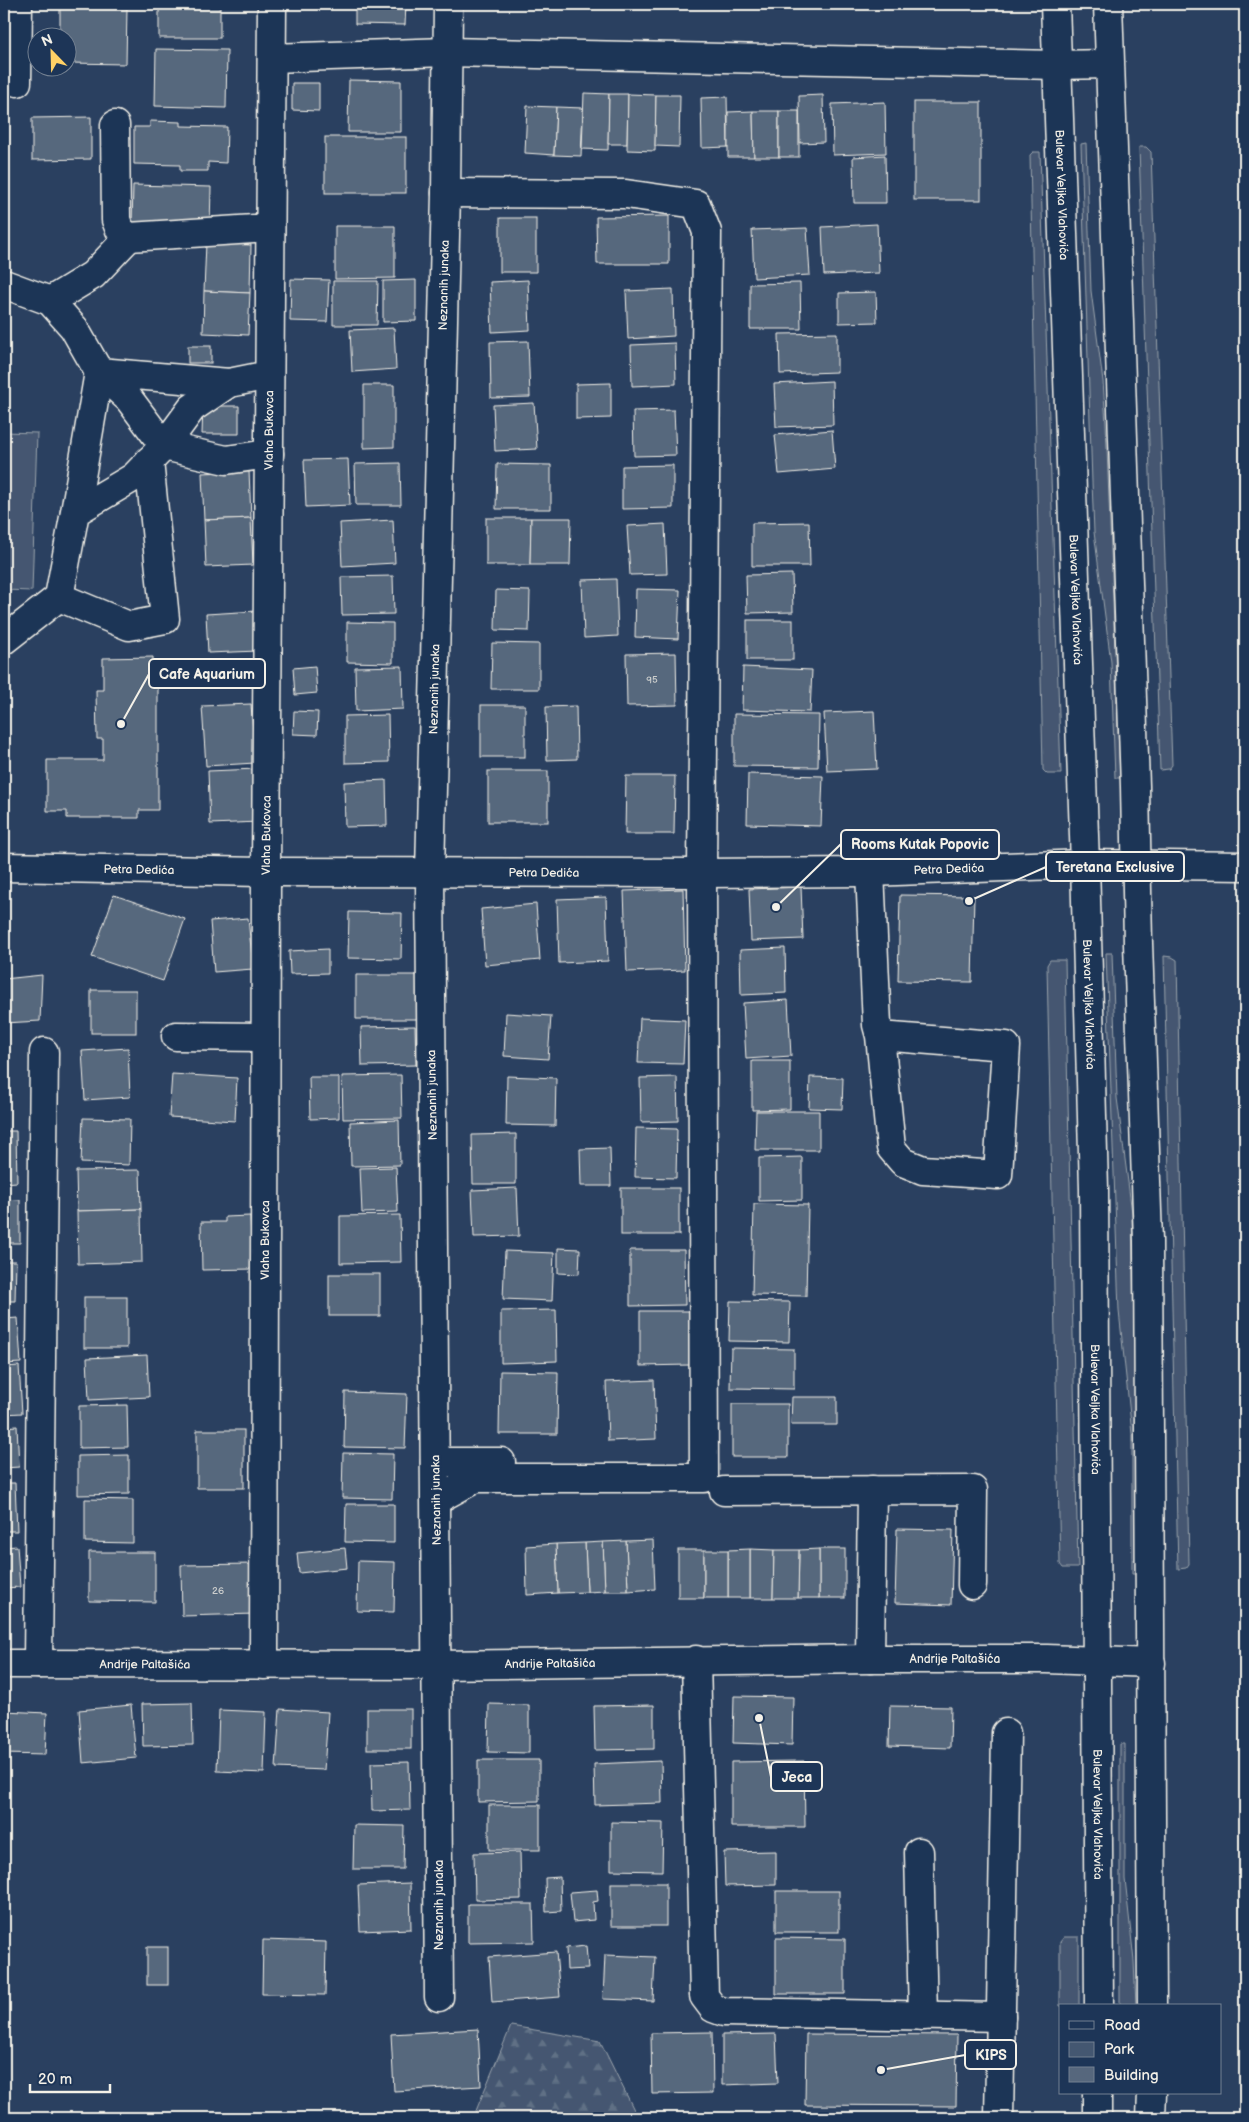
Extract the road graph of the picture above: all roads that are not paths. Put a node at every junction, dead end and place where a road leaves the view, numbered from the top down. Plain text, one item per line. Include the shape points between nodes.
1 (18, 4) edge
2 (272, 4) edge
3 (448, 4) edge
4 (1055, 4) edge
5 (1108, 4) edge
6 (447, 52) junction
7 (272, 58) junction
8 (1109, 64) junction
9 (1057, 65) junction
10 (17, 82) dead end
11 (115, 124) dead end
12 (446, 193) junction
13 (270, 228) junction
14 (129, 237) junction
15 (4, 284) edge
16 (50, 301) junction
17 (99, 372) junction
18 (269, 375) junction
19 (229, 383) junction
20 (156, 454) junction
21 (269, 454) junction
22 (75, 512) junction
23 (58, 597) junction
24 (4, 640) edge
25 (1085, 864) junction
26 (1137, 864) junction
27 (1245, 866) edge
28 (4, 867) edge
29 (266, 872) junction
30 (870, 872) junction
31 (430, 873) junction
32 (702, 873) junction
33 (176, 1036) dead end
34 (880, 1036) junction
35 (266, 1038) junction
36 (44, 1052) dead end
37 (436, 1462) junction
38 (558, 1462) dead end
39 (714, 1484) junction
40 (872, 1490) junction
41 (436, 1500) junction
42 (972, 1585) dead end
43 (870, 1659) junction
44 (696, 1660) junction
45 (1097, 1662) junction
46 (1151, 1663) junction
47 (4, 1664) edge
48 (38, 1664) junction
49 (264, 1665) junction
50 (437, 1665) junction
51 (1006, 1733) dead end
52 (919, 1852) dead end
53 (439, 1997) dead end
54 (1099, 2004) edge
55 (1152, 2004) edge
56 (922, 2016) junction
57 (1001, 2017) junction
58 (1097, 2094) edge
59 (1152, 2094) edge
60 (999, 2118) edge
61 (1096, 2118) edge
62 (1151, 2118) edge

1 - 10 street
2 - 7 street, Vlaha Bukovca
3 - 6 street, Neznanih junaka
4 - 9 street, Bulevar Veljka Vlahovića
5 - 8 street
6 - 7 street
6 - 9 street
6 - 12 street, Neznanih junaka
7 - 13 street, Vlaha Bukovca
8 - 9 street
8 - 26 street
9 - 25 street, Bulevar Veljka Vlahovića
11 - 14 street via 116,220 120,230
12 - 31 street, Neznanih junaka
12 - 32 street via 626,194 696,204 707,232
13 - 14 street
13 - 18 street, Vlaha Bukovca
14 - 16 street via 93,275
15 - 16 street
16 - 17 street via 74,328
17 - 19 street
17 - 20 street via 129,399
17 - 22 street
18 - 19 street
18 - 21 street, Vlaha Bukovca
19 - 20 street via 192,408
20 - 21 street via 226,460
20 - 22 street via 134,477
20 - 23 street via 165,619 129,626
21 - 29 street, Vlaha Bukovca
22 - 23 street
23 - 24 street
25 - 26 street, Petra Dedića
25 - 30 street, Petra Dedića
25 - 45 street, Bulevar Veljka Vlahovića via 1094,1189
26 - 27 street, Petra Dedića
26 - 46 street via 1148,1242
28 - 29 street, Petra Dedića
29 - 31 street, Petra Dedića
29 - 35 street, Vlaha Bukovca
30 - 32 street, Petra Dedića
30 - 34 street
31 - 32 street, Petra Dedića
31 - 37 street, Neznanih junaka
32 - 39 street
33 - 35 street
34 - 34 street via 1006,1046 998,1175 923,1170 903,1162 890,1148
35 - 49 street, Vlaha Bukovca
36 - 48 street
37 - 38 street
37 - 41 street, Neznanih junaka
39 - 40 street
39 - 41 street via 476,1478
40 - 42 street via 973,1490
40 - 43 street
41 - 50 street, Neznanih junaka
43 - 44 street, Andrije Paltašića
43 - 45 street, Andrije Paltašića
44 - 50 street, Andrije Paltašića
44 - 56 street via 704,1996 713,2008 724,2012
45 - 46 street, Andrije Paltašića
45 - 54 street, Bulevar Veljka Vlahovića
46 - 55 street
47 - 48 street, Andrije Paltašića
48 - 49 street, Andrije Paltašića
49 - 50 street, Andrije Paltašića
50 - 53 street, Neznanih junaka
51 - 57 street
52 - 56 street
56 - 57 street
57 - 60 street
58 - 61 street
59 - 62 street

